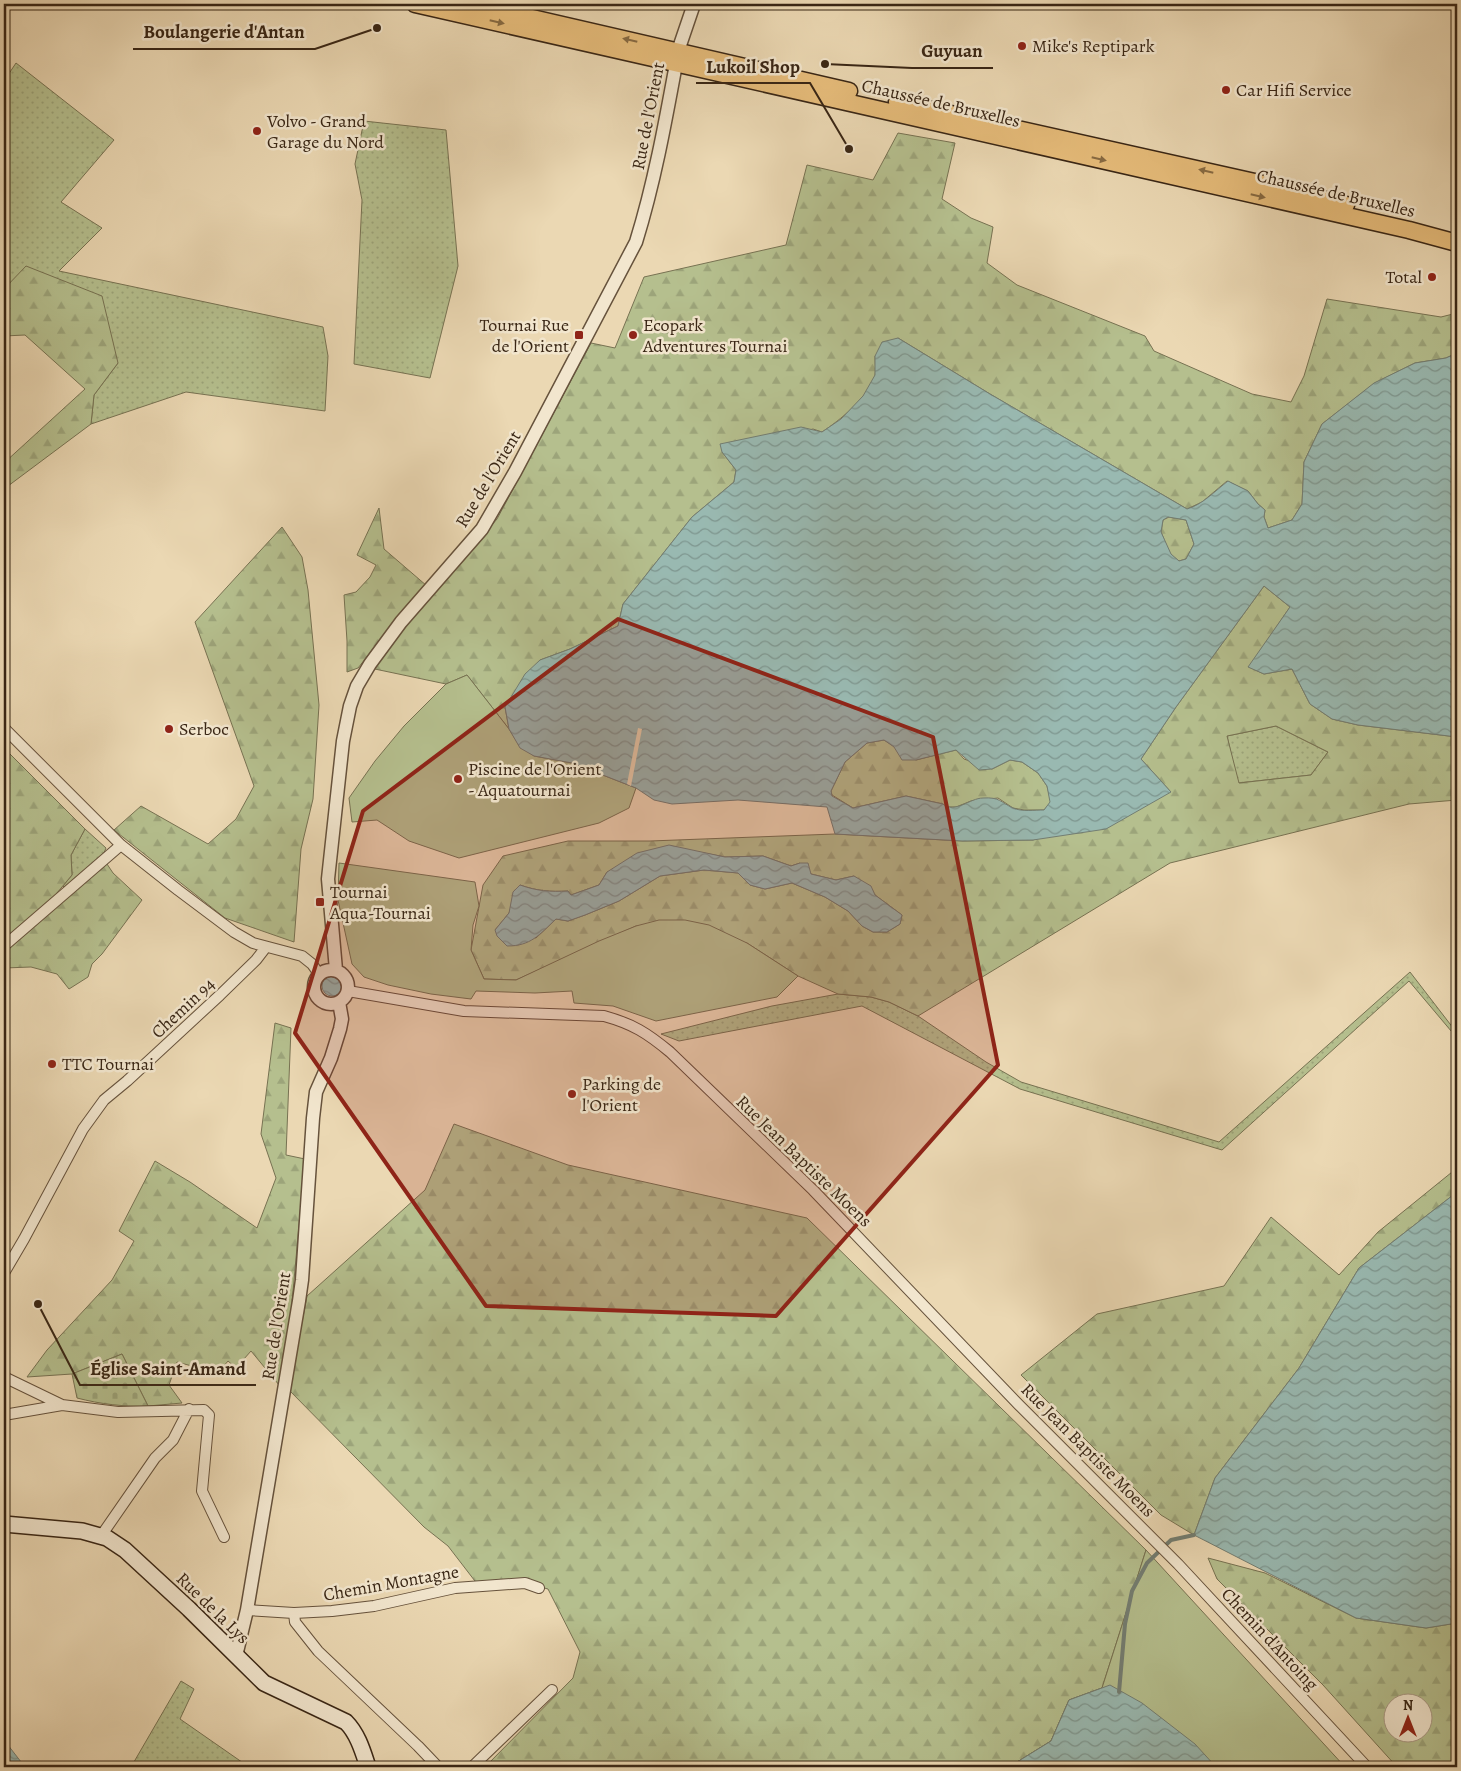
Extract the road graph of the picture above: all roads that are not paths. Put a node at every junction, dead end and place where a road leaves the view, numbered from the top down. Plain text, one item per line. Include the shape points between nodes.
1 (415, 4) edge
2 (472, 4) edge
3 (694, 4) edge
4 (677, 57) junction
5 (1457, 231) edge
6 (1457, 243) edge
7 (4, 728) edge
8 (121, 845) junction
9 (4, 946) edge
10 (266, 947) junction
11 (336, 970) junction
12 (319, 974) junction
13 (348, 992) junction
14 (339, 1002) junction
15 (4, 1273) edge
16 (4, 1377) edge
17 (62, 1405) junction
18 (189, 1409) junction
19 (4, 1415) edge
20 (4, 1524) edge
21 (1148, 1534) joint
22 (101, 1536) junction
23 (224, 1537) dead end
24 (539, 1588) dead end
25 (247, 1610) junction
26 (294, 1613) junction
27 (236, 1656) junction
28 (552, 1690) dead end
29 (368, 1767) edge
30 (438, 1767) edge
31 (472, 1767) edge
32 (1367, 1767) edge

1 -> 4 main road, Chaussée de Bruxelles
4 -> 2 main road, Chaussée de Bruxelles
3 - 4 street, Rue de l'Orient
5 -> 4 main road, Chaussée de Bruxelles via 1268,186
4 -> 6 main road, Chaussée de Bruxelles
4 - 11 street, Rue de l'Orient via 644,217 632,249 520,464 482,529 401,622 357,686 343,741 328,879
7 - 8 street
8 - 9 street
8 - 10 street via 234,932
10 - 12 street via 302,956
10 - 15 street, Chemin 94 via 220,995 104,1100 81,1132
11 - 12 street
11 - 13 street via 345,976
12 - 14 street via 313,986 318,999 331,1004
13 - 14 street
13 - 21 street, Rue Jean Baptiste Moens via 464,1011 604,1016 649,1034 813,1190
14 - 25 street, Rue de l'Orient via 340,1029 316,1092 300,1294
16 - 17 street
17 - 18 street via 118,1412
17 - 19 street
18 - 22 street via 173,1440 155,1458
18 - 23 street via 204,1410 209,1415 202,1491
20 - 22 main road, Rue de la Lys via 82,1531
21 - 32 street, Chemin d'Antoing
22 - 27 main road, Rue de la Lys via 125,1550
24 - 26 street, Chemin Montagne via 525,1584 478,1585 374,1606
25 - 26 street, Chemin Montagne
25 - 27 street, Rue de l'Orient
26 - 30 street via 295,1622 318,1651
27 - 29 main road, Rue de la Lys via 264,1682 346,1722 358,1739
28 - 31 street

